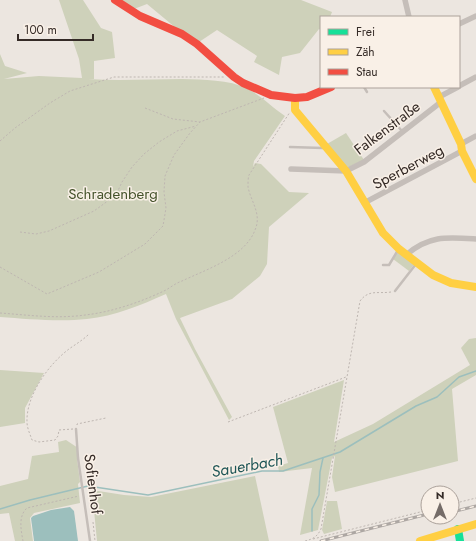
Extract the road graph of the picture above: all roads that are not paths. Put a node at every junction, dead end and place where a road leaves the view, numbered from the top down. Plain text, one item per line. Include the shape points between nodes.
1 (115, 0) edge
2 (405, 0) edge
3 (409, 16) edge
4 (476, 16) edge
5 (460, 24) edge
6 (476, 77) edge
7 (460, 86) edge
8 (329, 88) edge
9 (365, 88) edge
10 (434, 88) edge
11 (456, 88) edge
12 (367, 92) dead end
13 (295, 98) junction
14 (440, 99) junction
15 (384, 110) dead end
16 (402, 132) junction
17 (476, 136) edge
18 (290, 147) dead end
19 (326, 148) junction
20 (462, 148) junction
21 (291, 169) dead end
22 (346, 171) junction
23 (476, 179) edge
24 (364, 203) junction
25 (476, 239) edge
26 (398, 249) junction
27 (406, 255) junction
28 (416, 263) junction
29 (383, 265) dead end
30 (476, 287) edge
31 (395, 291) road end
32 (76, 429) road end
33 (476, 524) edge
34 (458, 529) junction
35 (90, 541) edge
36 (420, 541) edge
37 (460, 541) edge

1 - 13 main road via 140,16 182,34 243,83 271,95
2 - 3 street
4 - 5 street
6 - 7 street, Falkenstraße
8 - 13 main road via 307,97
9 - 12 lane
10 - 14 main road
11 - 14 street, Falkenstraße
13 - 19 main road via 296,110
14 - 16 street, Falkenstraße
14 - 20 main road
15 - 16 lane
16 - 22 street, Falkenstraße via 364,162
17 - 20 street, Sperberweg
18 - 19 lane
19 - 22 main road
20 - 23 main road
20 - 24 street, Sperberweg
21 - 22 street
22 - 24 main road
24 - 26 main road
25 - 27 street via 437,239 417,246
26 - 27 main road
26 - 29 lane via 389,265
27 - 28 main road
28 - 30 main road via 451,283
28 - 31 lane
32 - 35 lane, Sofienhof
33 - 34 main road
34 - 36 main road
34 - 37 main road

